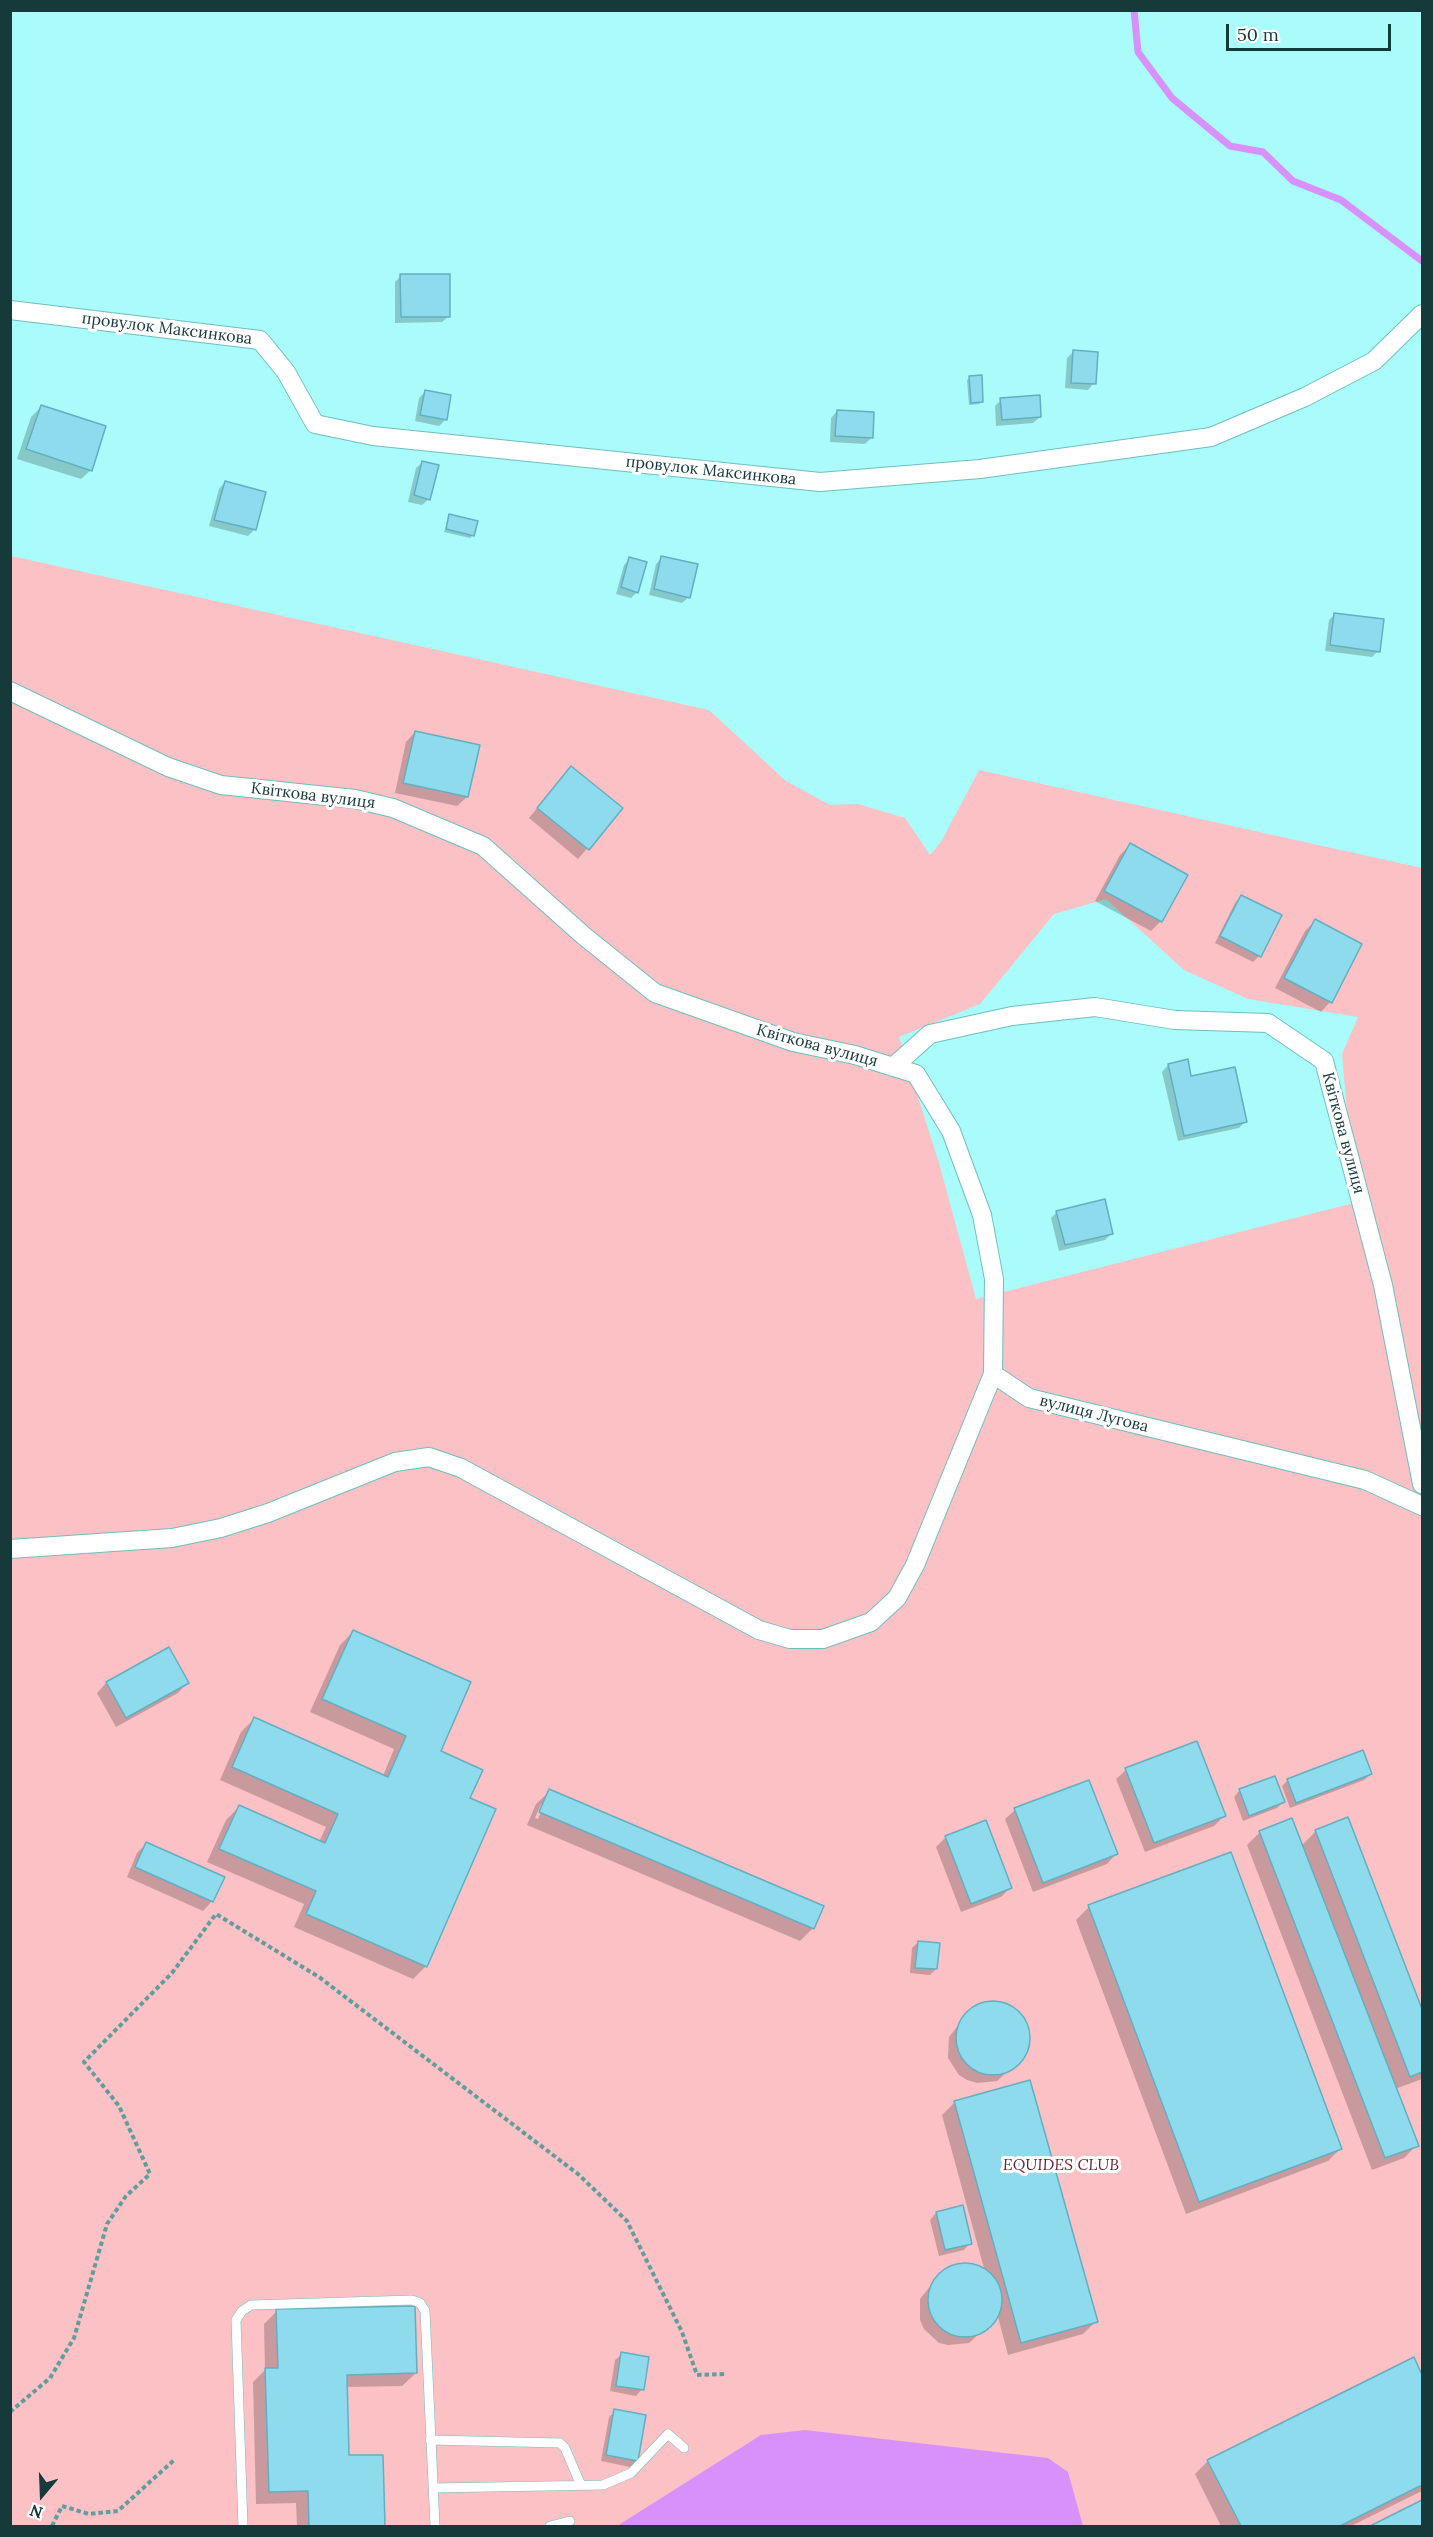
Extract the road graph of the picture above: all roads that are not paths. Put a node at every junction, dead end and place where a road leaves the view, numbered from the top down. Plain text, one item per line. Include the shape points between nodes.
1 (10, 310) edge
2 (1422, 314) edge
3 (10, 692) edge
4 (893, 1067) junction
5 (993, 1374) junction
6 (1422, 1484) edge
7 (1422, 1506) edge
8 (10, 1549) edge
9 (430, 2440) junction
10 (684, 2448) dead end
11 (580, 2483) junction
12 (433, 2488) junction
13 (570, 2521) dead end
14 (243, 2526) edge
15 (435, 2526) edge
16 (550, 2526) edge

1 - 2 street, провулок Максинкова via 260,340 286,372 315,424 326,427 373,436 820,482 980,469 1211,437 1305,397 1374,361
3 - 4 street, Квіткова вулиця via 168,767 221,785 355,799 393,807 483,846 655,993 793,1042
4 - 5 street via 916,1074 945,1122 982,1215 994,1279
4 - 6 street, Квіткова вулиця via 930,1034 1012,1016 1095,1007 1175,1020 1268,1023 1324,1061 1383,1285
5 - 7 street, вулиця Лугова via 1029,1398 1365,1480
5 - 8 street via 915,1565 897,1598 871,1622 823,1639 790,1639 759,1630 461,1468 429,1456 395,1462 221,1528 172,1538
9 - 11 lane via 560,2443
9 - 12 lane
9 - 14 lane via 425,2311 420,2303 412,2300 251,2305 236,2320
10 - 11 lane via 668,2434 632,2473 603,2485
11 - 12 lane
12 - 15 lane
13 - 16 lane

